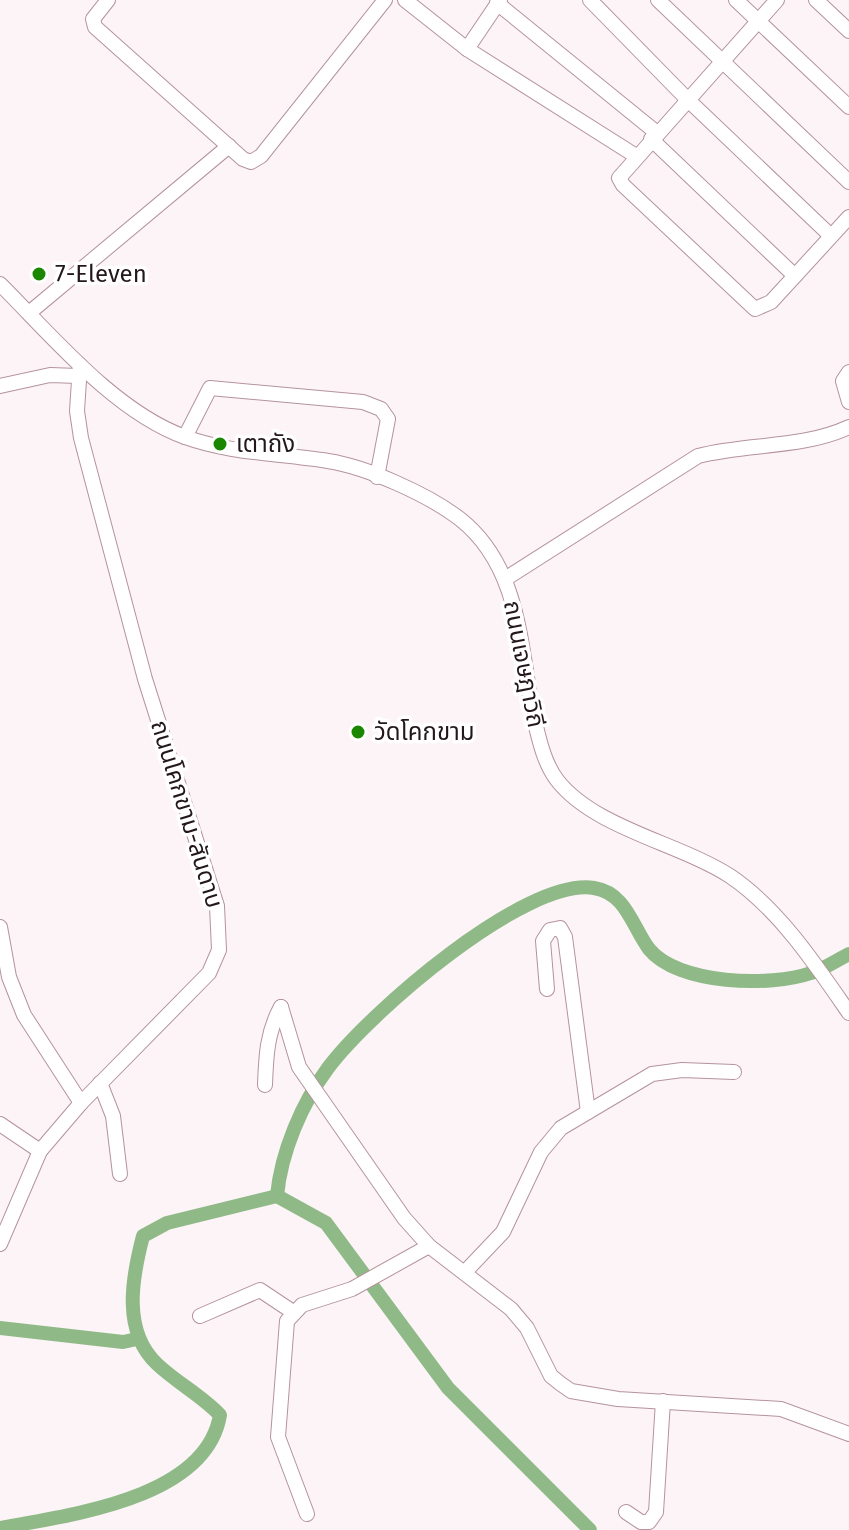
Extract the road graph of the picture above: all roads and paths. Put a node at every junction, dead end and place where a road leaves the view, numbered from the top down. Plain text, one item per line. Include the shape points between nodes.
1 (108, 0) edge
2 (385, 0) edge
3 (405, 0) edge
4 (590, 0) edge
5 (658, 0) edge
6 (736, 0) edge
7 (777, 0) edge
8 (816, 0) edge
9 (499, 2) edge
10 (758, 21) junction
11 (849, 31) edge
12 (467, 49) junction
13 (722, 61) junction
14 (687, 99) junction
15 (849, 107) edge
16 (654, 136) junction
17 (229, 146) junction
18 (636, 156) junction
19 (849, 182) edge
20 (849, 217) edge
21 (831, 236) junction
22 (795, 276) junction
23 (0, 284) edge
24 (29, 313) junction
25 (79, 370) junction
26 (849, 372) edge
27 (0, 386) edge
28 (849, 402) edge
29 (849, 427) edge
30 (185, 437) junction
31 (377, 477) junction
32 (505, 579) junction
33 (0, 927) edge
34 (547, 989) dead end
35 (847, 1010) edge
36 (734, 1072) dead end
37 (100, 1083) junction
38 (265, 1085) dead end
39 (81, 1103) junction
40 (588, 1112) junction
41 (0, 1124) edge
42 (40, 1151) junction
43 (120, 1174) dead end
44 (1, 1238) edge
45 (429, 1246) junction
46 (465, 1272) junction
47 (293, 1312) junction
48 (200, 1316) dead end
49 (663, 1401) junction
50 (849, 1434) edge
51 (626, 1512) dead end
52 (307, 1514) dead end

1 - 17 street via 93,19 95,27
2 - 17 street via 261,156 251,162
3 - 12 street
4 - 14 street
5 - 13 street
6 - 10 street
7 - 10 street
8 - 11 street
9 - 12 street
9 - 16 street
10 - 13 street
10 - 15 street
12 - 18 street
13 - 14 street
13 - 19 street
14 - 16 street
14 - 21 street
16 - 18 street
16 - 22 street
17 - 24 street
18 - 22 street via 621,173 623,185 749,307 766,306
20 - 21 street
21 - 22 street
23 - 24 street, ถนนเจษฎาวิถี
24 - 25 street, ถนนเจษฎาวิถี
25 - 27 street
25 - 30 street, ถนนเจษฎาวิถี
25 - 37 street, ถนนโคกขาม-สันดาบ via 77,411 92,482 220,924 219,950 209,973
26 - 28 street via 843,381
29 - 32 street via 808,441 698,456
30 - 31 street, ถนนเจษฎาวิถี via 233,451 330,461
30 - 31 street via 210,388 363,402 381,409 388,419
31 - 32 street, ถนนเจษฎาวิถี via 461,520
32 - 35 street, ถนนเจษฎาวิถี via 519,625 536,728 555,778 591,809 732,878 790,934
33 - 39 street via 9,977 24,1015
34 - 40 street via 543,941 550,930 560,928
36 - 40 street via 662,1071
37 - 39 street, ถนนโคกขาม-สันดาบ
37 - 43 street via 113,1116
38 - 45 street via 267,1045 281,1007 305,1077
39 - 42 street, ถนนโคกขาม-สันดาบ
40 - 46 street via 552,1137 503,1232
41 - 42 street
42 - 44 street, ถนนโคกขาม-สันดาบ
45 - 46 street
45 - 47 street via 352,1289
46 - 49 street via 511,1309 551,1376 571,1391
47 - 48 street via 260,1290
47 - 52 street via 285,1332 278,1437
49 - 50 street via 781,1409
49 - 51 street via 656,1512 649,1522

